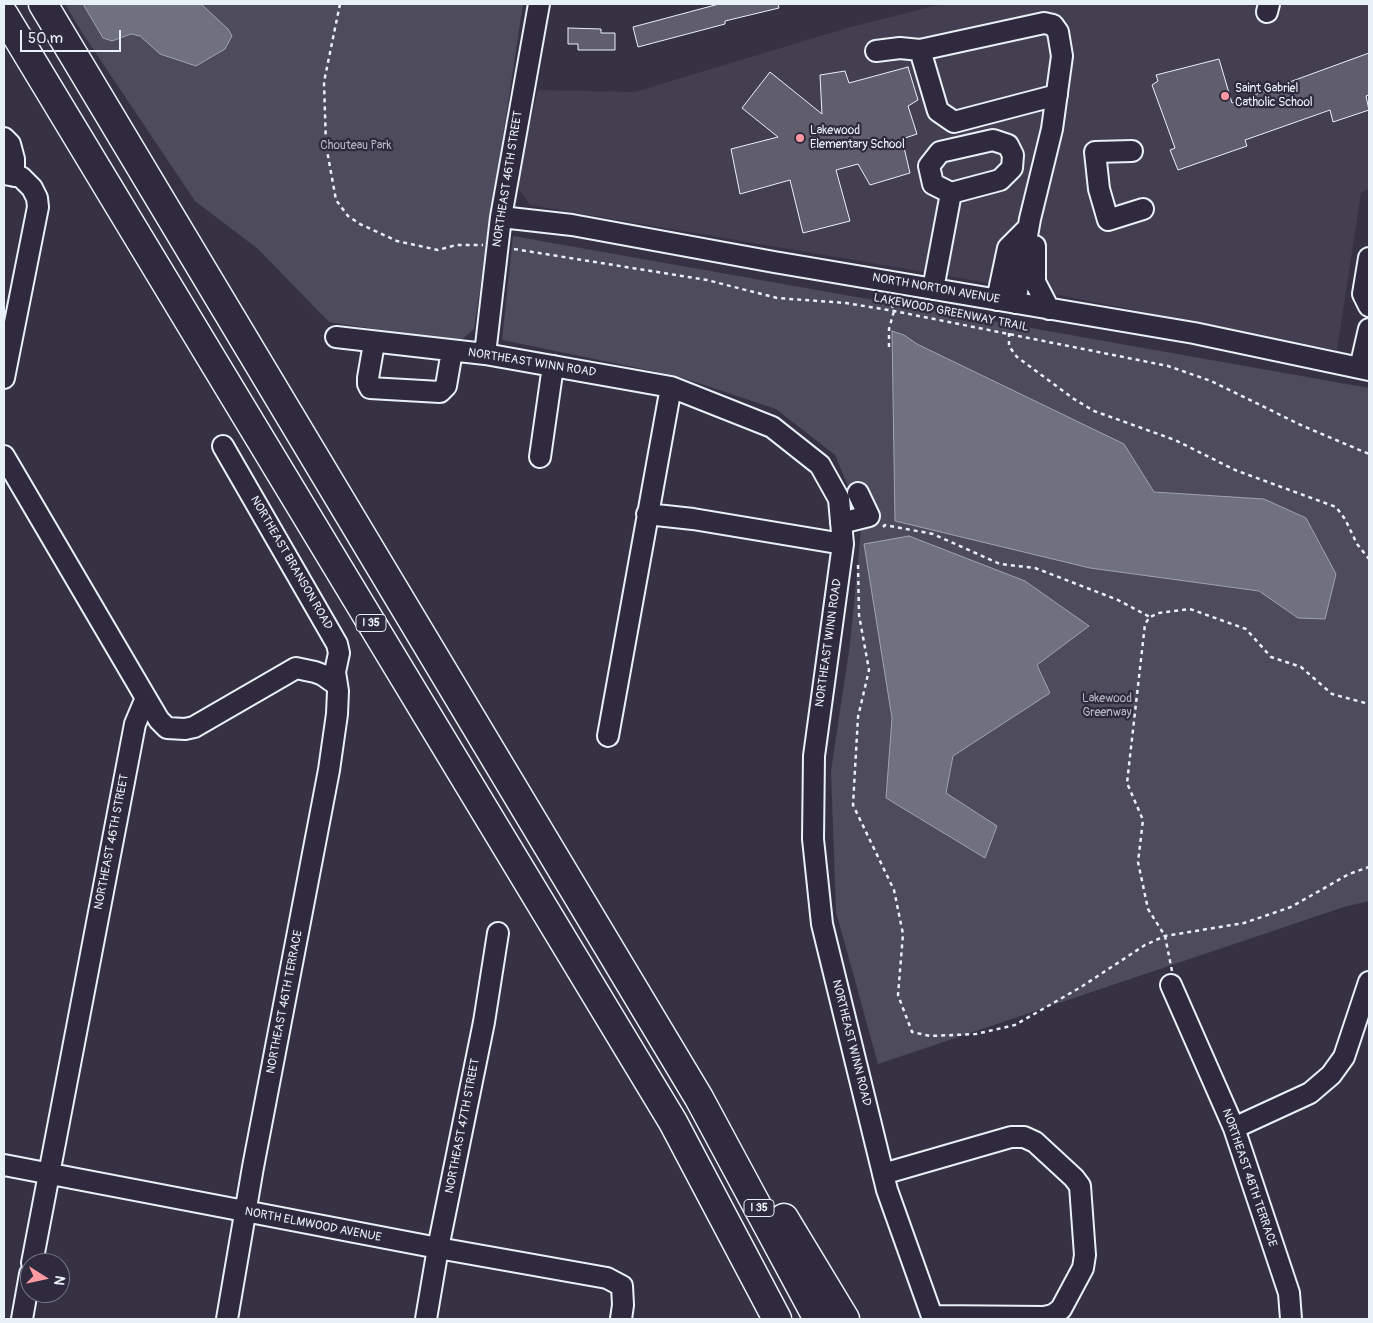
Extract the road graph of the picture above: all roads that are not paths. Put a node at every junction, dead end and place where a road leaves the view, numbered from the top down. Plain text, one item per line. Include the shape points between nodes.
1 (43, 4) edge
2 (539, 4) edge
3 (4, 15) edge
4 (920, 50) junction
5 (876, 52) dead end
6 (1056, 95) junction
7 (4, 138) edge
8 (1132, 151) dead end
9 (9, 175) edge
10 (951, 193) dead end
11 (1144, 209) dead end
12 (501, 216) junction
13 (1028, 228) junction
14 (1369, 258) edge
15 (933, 289) junction
16 (1006, 301) junction
17 (1369, 306) edge
18 (1049, 308) junction
19 (1369, 329) edge
20 (336, 338) dead end
21 (374, 343) junction
22 (452, 351) junction
23 (486, 354) junction
24 (553, 366) junction
25 (5, 369) edge
26 (1365, 369) edge
27 (671, 387) junction
28 (223, 446) dead end
29 (4, 456) edge
30 (540, 457) dead end
31 (858, 494) dead end
32 (647, 514) junction
33 (841, 524) junction
34 (843, 544) junction
35 (336, 685) junction
36 (146, 698) junction
37 (608, 736) dead end
38 (498, 932) dead end
39 (1369, 982) edge
40 (1171, 985) road end
41 (699, 1098) junction
42 (1234, 1128) junction
43 (4, 1166) edge
44 (48, 1174) junction
45 (883, 1174) junction
46 (246, 1212) junction
47 (438, 1248) junction
48 (34, 1253) edge
49 (25, 1303) edge
50 (932, 1318) edge
51 (22, 1319) edge
52 (227, 1319) edge
53 (426, 1319) edge
54 (621, 1319) edge
55 (777, 1319) edge
56 (818, 1319) edge
57 (845, 1319) edge
58 (1291, 1319) edge

1 - 41 highway, I 35
2 - 12 street, NORTHEAST 46TH STREET
3 - 55 highway, I 35 via 673,1122
4 - 5 street via 900,48
4 - 6 street via 938,111 954,122
4 - 6 street via 1044,23 1053,25 1058,32 1062,56
6 - 13 street via 1052,129
7 - 9 street via 10,144 14,159
8 - 11 street via 1095,152 1100,189 1108,220
9 - 25 street via 21,177 32,188 38,207
10 - 15 street
12 - 15 street, NORTH NORTON AVENUE via 572,225
12 - 23 street, NORTHEAST 46TH STREET
13 - 16 street via 1008,248
13 - 18 street via 1035,239 1035,282
14 - 17 street via 1363,294
15 - 16 street, NORTH NORTON AVENUE
16 - 18 street, NORTH NORTON AVENUE
18 - 26 street, NORTH NORTON AVENUE via 1194,333
19 - 26 street
20 - 21 street, NORTHEAST WINN ROAD
21 - 22 street, NORTHEAST WINN ROAD
21 - 22 street via 368,378 370,388 440,392 446,386
22 - 23 street, NORTHEAST WINN ROAD
23 - 24 street, NORTHEAST WINN ROAD
24 - 27 street, NORTHEAST WINN ROAD
24 - 30 street
27 - 32 street
27 - 33 street, NORTHEAST WINN ROAD via 772,427 820,465 839,499
28 - 35 street, NORTHEAST BRANSON ROAD via 337,644
29 - 36 street
31 - 33 street via 869,516
32 - 34 street
32 - 37 street
33 - 34 street, NORTHEAST WINN ROAD
34 - 45 street, NORTHEAST WINN ROAD via 814,756 812,839 822,924
35 - 36 street via 323,675 296,668 194,727 185,729 166,728
35 - 46 street, NORTHEAST 46TH TERRACE via 338,714 329,770
36 - 44 street, NORTHEAST 46TH STREET via 135,724
38 - 47 street, NORTHEAST 47TH STREET via 484,1022
39 - 42 street via 1344,1056 1331,1075 1310,1093
40 - 42 street, NORTHEAST 48TH TERRACE
41 - 56 highway, I 35
41 - 57 highway via 738,1142
42 - 58 street, NORTHEAST 48TH TERRACE via 1289,1294
43 - 44 street, NORTH ELMWOOD AVENUE
44 - 46 street, NORTH ELMWOOD AVENUE
44 - 48 street, NORTHEAST 46TH STREET
45 - 50 street, NORTHEAST WINN ROAD
45 - 50 street via 1011,1137 1024,1137 1035,1142 1080,1186 1085,1254 1083,1268 1061,1309 1053,1315 1044,1316
46 - 47 street, NORTH ELMWOOD AVENUE
46 - 52 street, NORTHEAST 46TH TERRACE
47 - 53 street, NORTHEAST 47TH STREET
47 - 54 street, NORTH ELMWOOD AVENUE via 607,1278 622,1286
49 - 51 street

